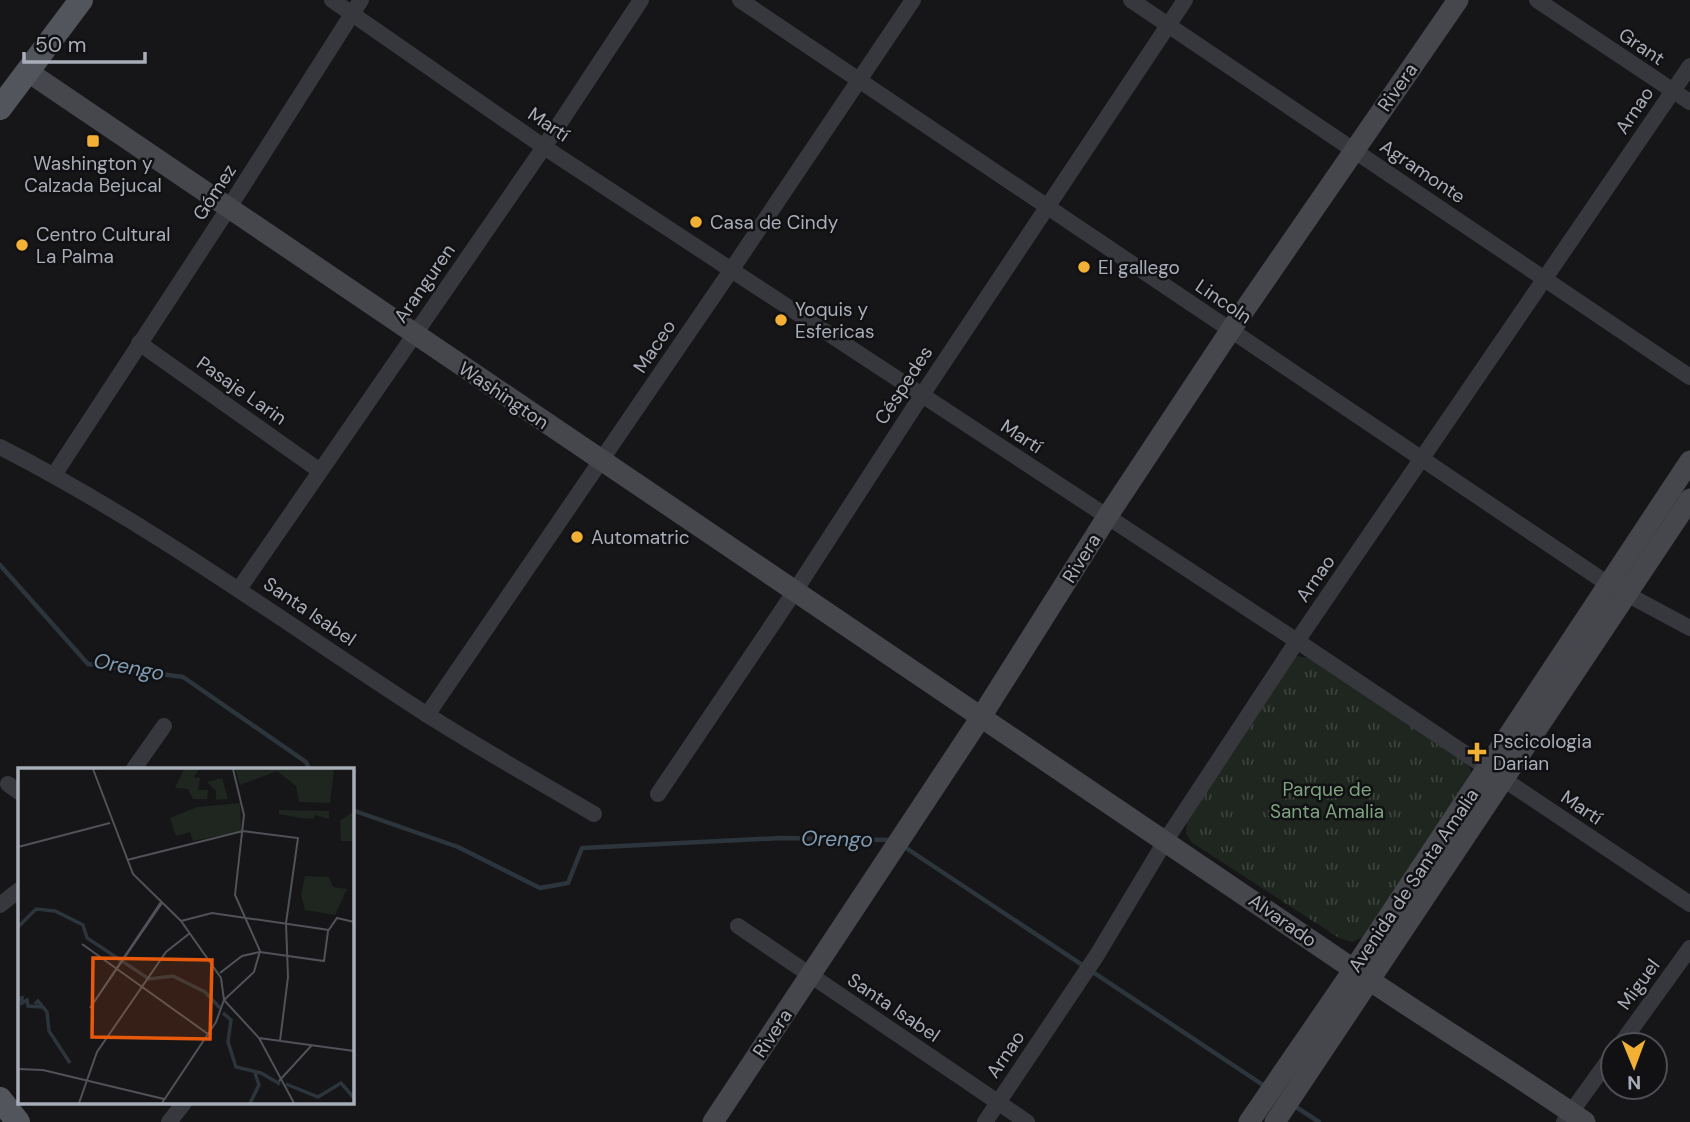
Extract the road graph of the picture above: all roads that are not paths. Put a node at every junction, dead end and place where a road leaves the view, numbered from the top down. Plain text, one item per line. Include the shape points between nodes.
1 (81, 0) edge
2 (332, 0) edge
3 (641, 0) edge
4 (740, 0) edge
5 (913, 0) edge
6 (1131, 0) edge
7 (1185, 0) edge
8 (1458, 0) edge
9 (1537, 0) edge
10 (356, 7) edge
11 (1168, 26) junction
12 (1690, 66) edge
13 (27, 71) junction
14 (858, 80) junction
15 (1672, 91) junction
16 (1690, 102) edge
17 (0, 108) edge
18 (544, 147) junction
19 (1354, 149) junction
20 (1047, 206) junction
21 (228, 209) junction
22 (732, 269) junction
23 (1544, 279) junction
24 (1230, 331) junction
25 (414, 335) junction
26 (139, 343) junction
27 (1690, 377) edge
28 (922, 395) junction
29 (0, 447) edge
30 (1424, 458) junction
31 (601, 460) junction
32 (1690, 461) edge
33 (320, 471) junction
34 (54, 475) junction
35 (1690, 499) edge
36 (1107, 517) junction
37 (1608, 584) junction
38 (239, 589) junction
39 (795, 592) junction
40 (1626, 595) junction
41 (1690, 628) edge
42 (1297, 641) junction
43 (427, 715) junction
44 (981, 717) junction
45 (164, 726) dead end
46 (134, 768) edge
47 (1495, 774) junction
48 (658, 794) dead end
49 (594, 814) dead end
50 (1166, 840) junction
51 (18, 891) edge
52 (1690, 904) edge
53 (0, 905) edge
54 (738, 926) dead end
55 (1690, 948) edge
56 (1362, 975) junction
57 (810, 976) junction
58 (1630, 1031) edge
59 (1599, 1077) edge
60 (0, 1099) edge
61 (999, 1102) junction
62 (183, 1104) edge
63 (1254, 1114) edge
64 (1277, 1119) edge
65 (1573, 1119) edge
66 (18, 1122) edge
67 (169, 1122) edge
68 (713, 1122) edge
69 (985, 1122) edge
70 (1027, 1122) edge

1 - 13 main road
2 - 10 street, Martí
3 - 18 street, Aranguren
4 - 14 street, Lincoln
5 - 14 street, Maceo
6 - 11 street, Agramonte
7 - 11 street, Céspedes
8 - 19 street, Rivera
9 - 15 street, Grant
10 - 18 street, Martí
10 - 21 street, Gómez
11 - 19 street, Agramonte
11 - 20 street, Céspedes
12 - 15 street, Arnao
13 - 17 main road
13 - 21 street, Washington
14 - 20 street, Lincoln
14 - 22 street, Maceo
15 - 16 street, Grant
15 - 23 street, Arnao
18 - 22 street, Martí
18 - 25 street, Aranguren
19 - 23 street, Agramonte
19 - 24 street, Rivera
20 - 24 street, Lincoln
20 - 28 street, Céspedes
21 - 25 street, Washington
21 - 26 street, Gómez
22 - 28 street, Martí
22 - 31 street, Maceo
23 - 27 street, Agramonte
23 - 30 street, Arnao
24 - 30 street, Lincoln
24 - 36 street, Rivera
25 - 31 street, Washington
25 - 33 street, Aranguren
26 - 33 street, Pasaje Larin
26 - 34 street, Gómez
28 - 36 street, Martí
28 - 39 street, Céspedes
29 - 34 street, Santa Isabel
30 - 37 street, Lincoln
30 - 42 street, Arnao
31 - 39 street, Washington
31 - 43 street, Maceo
32 - 37 street, Avenida de Santa Amalia
33 - 38 street, Aranguren
34 - 38 street, Santa Isabel
35 - 40 street, Avenida de Santa Amalia
36 - 42 street, Martí
36 - 44 street, Rivera
37 - 40 street, Lincoln
37 - 47 street, Avenida de Santa Amalia
38 - 43 street, Santa Isabel
39 - 44 street, Washington
39 - 48 street, Céspedes
40 - 41 street, Lincoln
40 - 47 street, Avenida de Santa Amalia
42 - 47 street, Martí
42 - 50 street, Arnao
43 - 49 street, Santa Isabel
44 - 50 street, Alvarado
44 - 57 street, Rivera
45 - 46 street
47 - 52 street, Martí
47 - 56 street, Avenida de Santa Amalia
50 - 56 street, Alvarado
50 - 61 street, Arnao via 1097,955
51 - 53 street
54 - 57 street, Santa Isabel
55 - 58 street, Miguel
56 - 63 street, Avenida de Santa Amalia via 1279,1076
56 - 64 street, Avenida de Santa Amalia
56 - 65 street, Alvarado
57 - 61 street, Santa Isabel
57 - 68 street, Rivera
59 - 65 street
60 - 66 main road
61 - 69 street, Arnao
61 - 70 street, Santa Isabel
62 - 67 street

